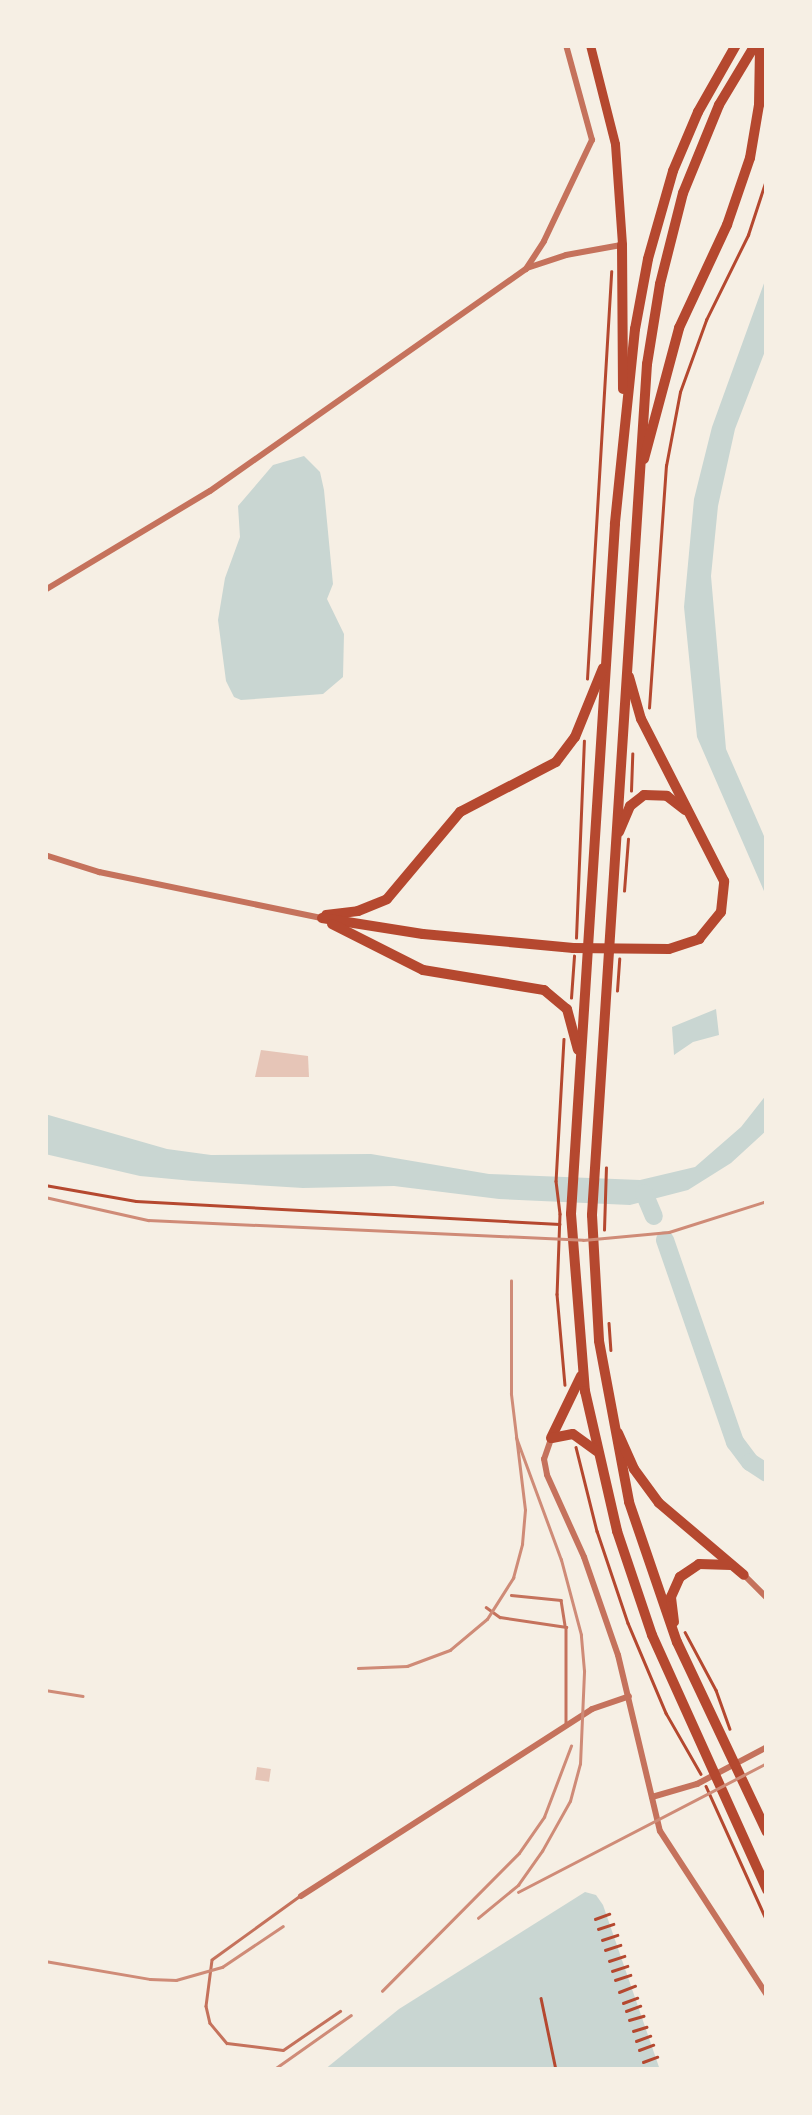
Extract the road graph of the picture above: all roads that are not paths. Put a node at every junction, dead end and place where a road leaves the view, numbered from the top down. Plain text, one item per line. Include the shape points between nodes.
1 (566, 45) edge
2 (590, 45) edge
3 (736, 45) edge
4 (757, 45) edge
5 (622, 245) junction
6 (526, 269) junction
7 (624, 415) junction
8 (637, 490) junction
9 (45, 590) edge
10 (607, 658) junction
11 (626, 658) junction
12 (700, 831) junction
13 (616, 841) junction
14 (45, 854) edge
15 (320, 918) junction
16 (581, 1060) junction
17 (582, 1370) junction
18 (608, 1408) junction
19 (552, 1438) junction
20 (596, 1451) junction
21 (732, 1565) junction
22 (744, 1575) joint
23 (511, 1594) dead end
24 (767, 1598) edge
25 (486, 1606) dead end
26 (566, 1627) junction
27 (677, 1642) junction
28 (629, 1696) junction
29 (566, 1728) junction
30 (767, 1747) edge
31 (652, 1797) junction
32 (767, 1832) edge
33 (767, 1890) edge
34 (300, 1896) joint
35 (767, 1995) edge
36 (340, 2011) dead end

1 - 6 street via 591,129 588,154
2 - 5 main road via 615,144
3 - 7 highway via 684,141 659,216
4 - 8 highway via 750,158 728,225 679,328
4 - 8 highway via 699,151 670,235 646,364
5 - 6 street
5 - 7 highway
6 - 9 street via 210,491
7 - 10 highway
8 - 11 highway
10 - 15 highway via 575,738 556,762 460,812 387,899
10 - 16 highway
11 - 12 highway via 640,719
11 - 13 highway
12 - 13 highway via 675,800 652,793 630,806
12 - 15 highway via 724,881 724,899 714,926 680,948 572,948
13 - 18 highway via 593,1166 597,1323
14 - 15 street via 99,872
15 - 16 highway via 405,964 535,987 560,1000
16 - 17 highway via 566,1214
17 - 19 highway
17 - 20 highway
18 - 21 highway via 644,1484
18 - 27 highway via 634,1518
19 - 20 highway via 574,1434
19 - 28 street via 544,1459 547,1475 584,1557
20 - 33 highway via 640,1604 705,1769
21 - 22 highway
21 - 27 highway via 699,1564 680,1577 671,1598
22 - 24 street
23 - 26 lane via 561,1600
25 - 26 lane via 500,1617
26 - 29 lane
27 - 32 highway
28 - 29 street via 598,1706
28 - 31 street
29 - 34 street
30 - 31 street via 697,1784
31 - 35 street via 666,1844
34 - 36 lane via 212,1960 210,2023 228,2043 284,2050

